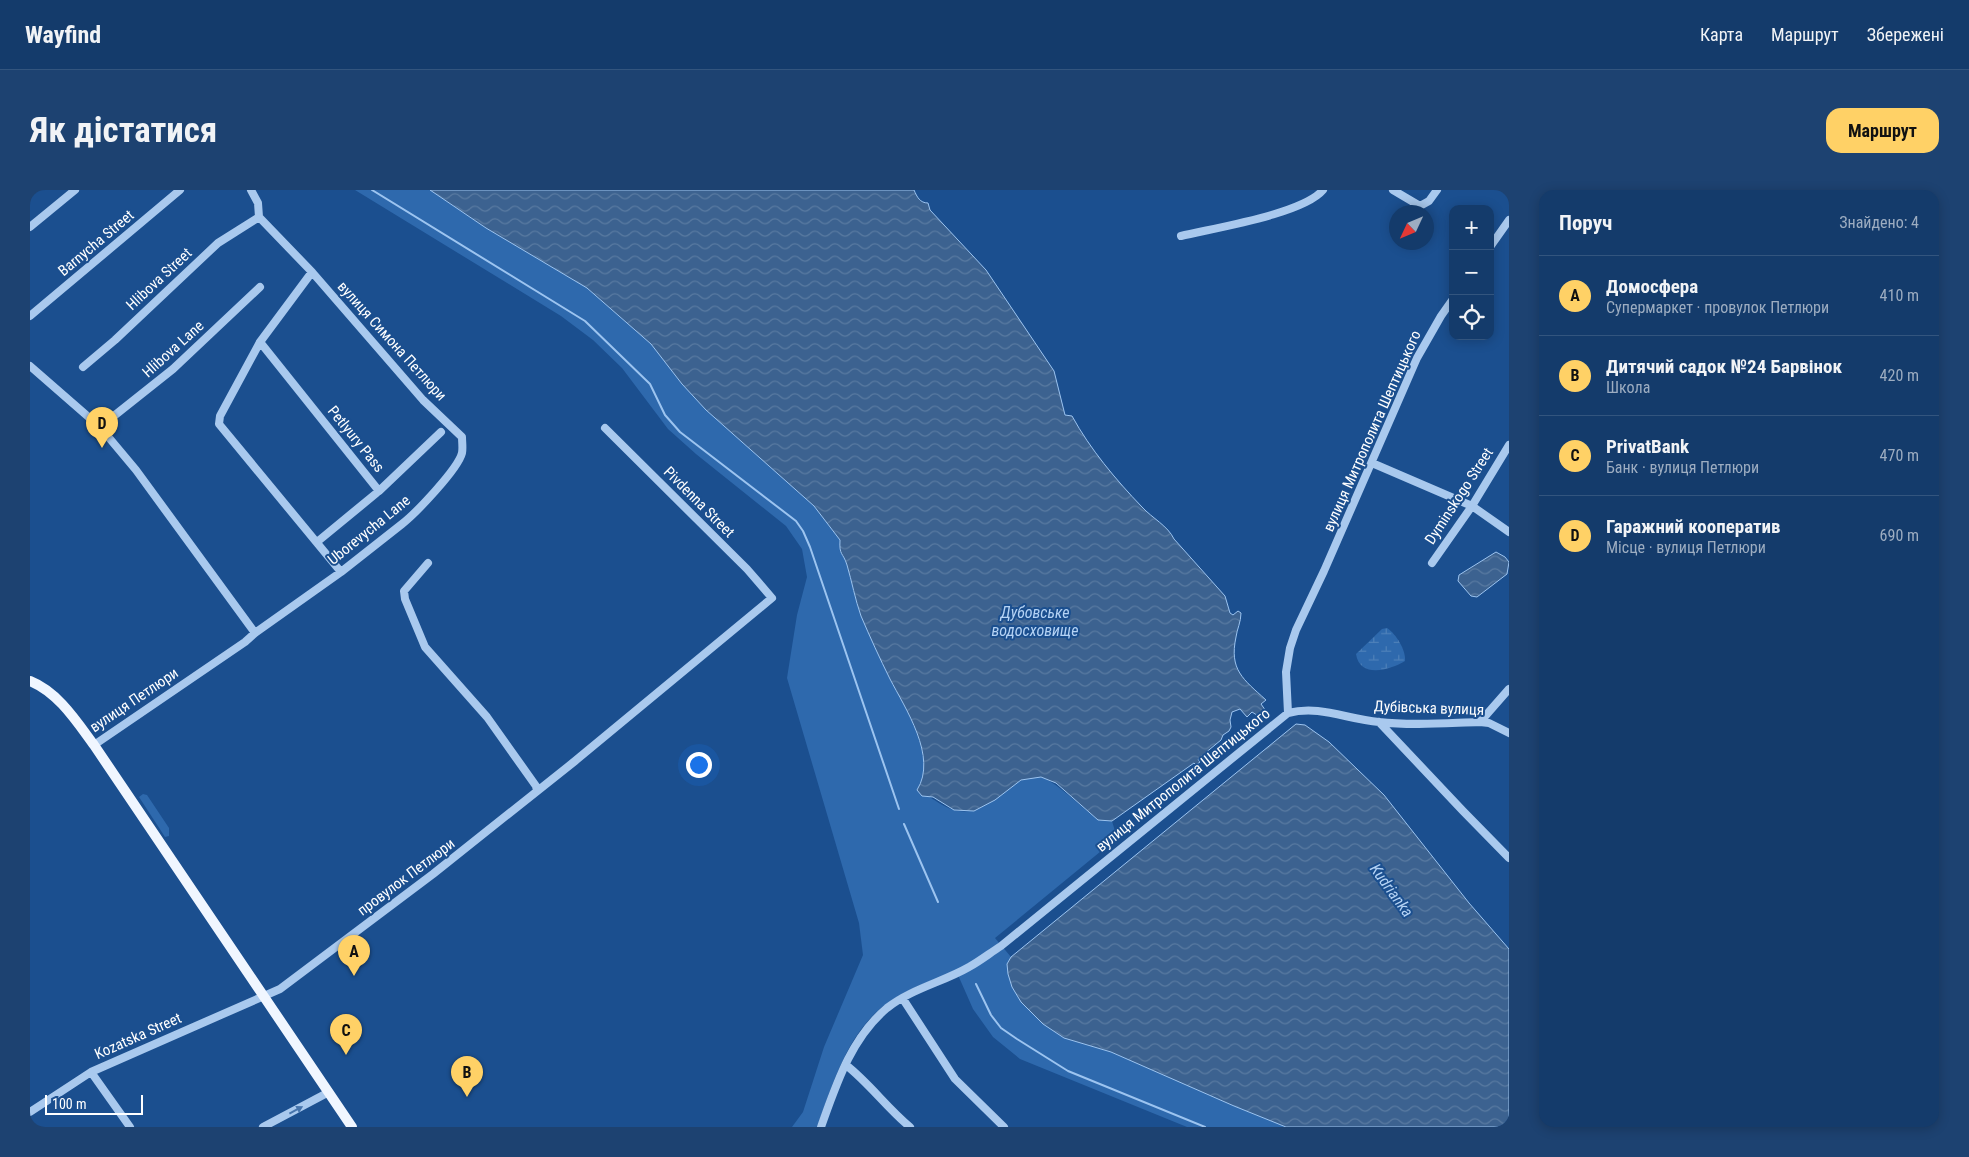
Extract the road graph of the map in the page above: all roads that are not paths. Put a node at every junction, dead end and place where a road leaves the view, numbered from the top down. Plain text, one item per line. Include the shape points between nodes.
1 (76, 190) edge
2 (180, 190) edge
3 (251, 190) edge
4 (1323, 190) edge
5 (1393, 190) edge
6 (1438, 190) edge
7 (259, 217) junction
8 (1509, 220) edge
9 (30, 227) edge
10 (1181, 236) dead end
11 (1494, 241) edge
12 (312, 272) junction
13 (260, 287) dead end
14 (1449, 305) edge
15 (30, 316) edge
16 (260, 342) junction
17 (30, 366) edge
18 (83, 367) dead end
19 (100, 427) junction
20 (452, 427) joint
21 (605, 428) dead end
22 (441, 432) dead end
23 (1509, 445) edge
24 (1372, 463) junction
25 (380, 491) junction
26 (1472, 506) junction
27 (1509, 532) edge
28 (317, 542) junction
29 (428, 563) dead end
30 (1432, 563) dead end
31 (340, 572) junction
32 (772, 598) joint
33 (255, 632) junction
34 (30, 681) edge
35 (1509, 690) edge
36 (1288, 713) junction
37 (1380, 722) junction
38 (1480, 722) junction
39 (1509, 733) edge
40 (94, 745) junction
41 (537, 791) junction
42 (1509, 858) edge
43 (262, 996) junction
44 (903, 999) junction
45 (846, 1066) junction
46 (91, 1072) junction
47 (329, 1092) junction
48 (30, 1112) edge
49 (130, 1127) edge
50 (263, 1127) edge
51 (352, 1127) edge
52 (821, 1127) edge
53 (910, 1127) edge
54 (1004, 1127) edge

1 - 9 street
2 - 15 street, Barnycha Street
3 - 7 street via 258,203
4 - 10 street via 1307,202 1280,213
5 - 6 street via 1420,206
7 - 12 street, вулиця Симона Петлюри
7 - 18 street, Hlibova Street via 218,243
8 - 11 street
12 - 16 street
12 - 20 street, вулиця Симона Петлюри via 424,400
13 - 19 street, Hlibova Lane via 173,369
14 - 24 street, вулиця Митрополита Шептицького via 1417,358
16 - 25 street, Petlyury Pass
16 - 28 street via 220,416 219,424
17 - 19 street
19 - 33 street via 136,470
20 - 31 street, Uborevycha Lane via 462,437 462,454 442,484 412,516
21 - 32 street, Pivdenna Street via 748,569
22 - 25 street
23 - 26 street, Dyminskogo Street
24 - 26 street
24 - 36 street, вулиця Митрополита Шептицького via 1296,630 1286,672
25 - 28 street, Petlyury Pass
26 - 27 street
26 - 30 street, Dyminskogo Street
28 - 31 street
29 - 41 street via 404,591 424,647 487,717
31 - 33 street, Uborevycha Lane
32 - 41 street, провулок Петлюри
33 - 40 street, вулиця Петлюри
34 - 40 main road via 60,702
35 - 38 street
36 - 37 street, Дубівська вулиця via 1302,709 1318,710
36 - 44 street, вулиця Митрополита Шептицького via 1001,946 969,967
37 - 38 street, Дубівська вулиця
37 - 42 street
38 - 39 street, Дубівська вулиця
40 - 43 main road, вулиця Петлюри
41 - 43 street, провулок Петлюри via 434,874 303,972 280,989
43 - 46 street, Kozatska Street
43 - 47 main road, вулиця Петлюри
44 - 45 street, вулиця Митрополита Шептицького via 873,1022 859,1039
44 - 54 street via 955,1079
45 - 52 street, вулиця Митрополита Шептицького
45 - 53 street
46 - 48 street, Kozatska Street
46 - 49 street
50 -> 47 street
47 - 51 main road, вулиця Петлюри

